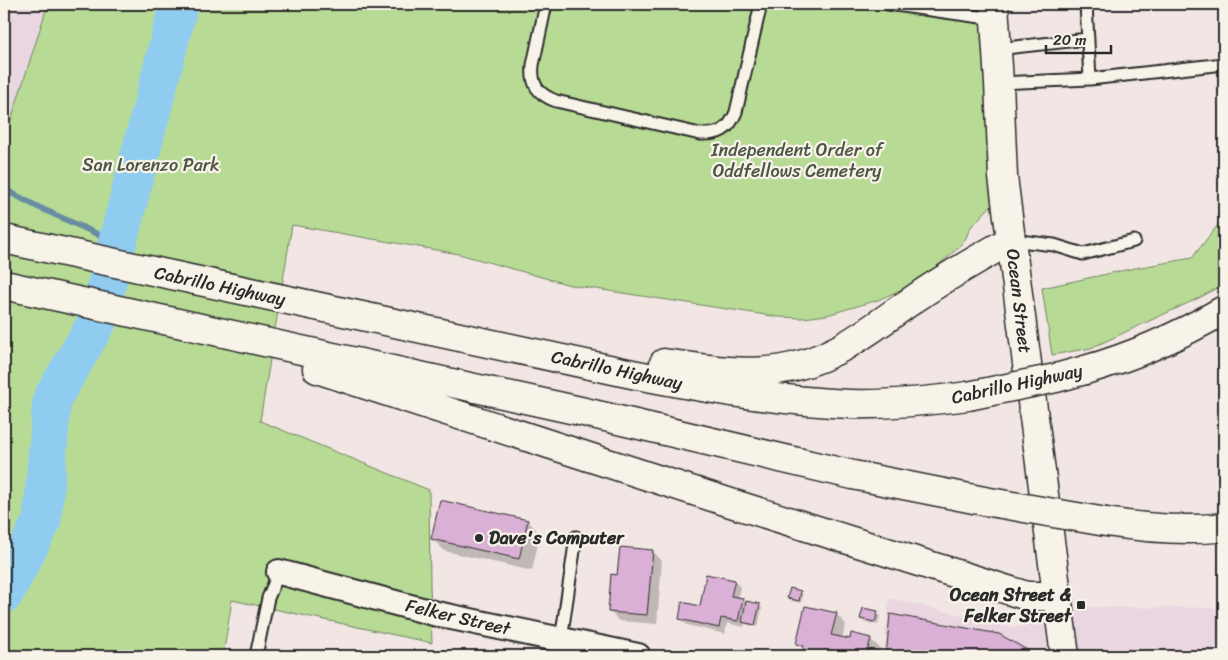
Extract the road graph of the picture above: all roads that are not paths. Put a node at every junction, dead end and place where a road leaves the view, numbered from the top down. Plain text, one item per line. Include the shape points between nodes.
1 (546, 4) edge
2 (761, 4) edge
3 (888, 4) edge
4 (1086, 4) edge
5 (994, 11) edge
6 (1088, 39) junction
7 (996, 49) junction
8 (1224, 64) edge
9 (1090, 79) junction
10 (999, 83) junction
11 (4, 239) edge
12 (1011, 240) junction
13 (1134, 242) dead end
14 (4, 285) edge
15 (1224, 310) edge
16 (210, 330) junction
17 (436, 331) junction
18 (1224, 527) edge
19 (576, 537) dead end
20 (279, 572) joint
21 (1057, 596) junction
22 (561, 640) junction
23 (256, 656) edge
24 (638, 656) edge
25 (1065, 656) edge

1 - 2 lane via 532,72 541,93 556,101 709,135 730,125 736,112
3 - 5 lane
4 - 6 lane
5 - 7 main road, Ocean Street
6 - 7 lane
6 - 9 lane
7 - 10 main road, Ocean Street
8 - 9 lane
9 - 10 lane
10 - 12 main road, Ocean Street via 1002,177
11 - 17 main road, Cabrillo Highway
12 - 13 lane via 1054,245 1082,254
12 - 17 main road via 947,276 841,349 811,362 779,370 715,369
12 - 21 main road, Ocean Street
14 - 16 main road
15 - 17 main road, Cabrillo Highway, bridge via 1147,350 1047,380 968,396 852,404 712,389
16 - 18 main road, bridge via 835,471 984,501 1148,528
16 - 21 main road via 392,394 943,570 1026,596
19 - 22 lane
20 - 22 street, Felker Street via 437,614
20 - 23 lane via 268,598
21 - 25 main road, Ocean Street
22 - 24 street, Felker Street

